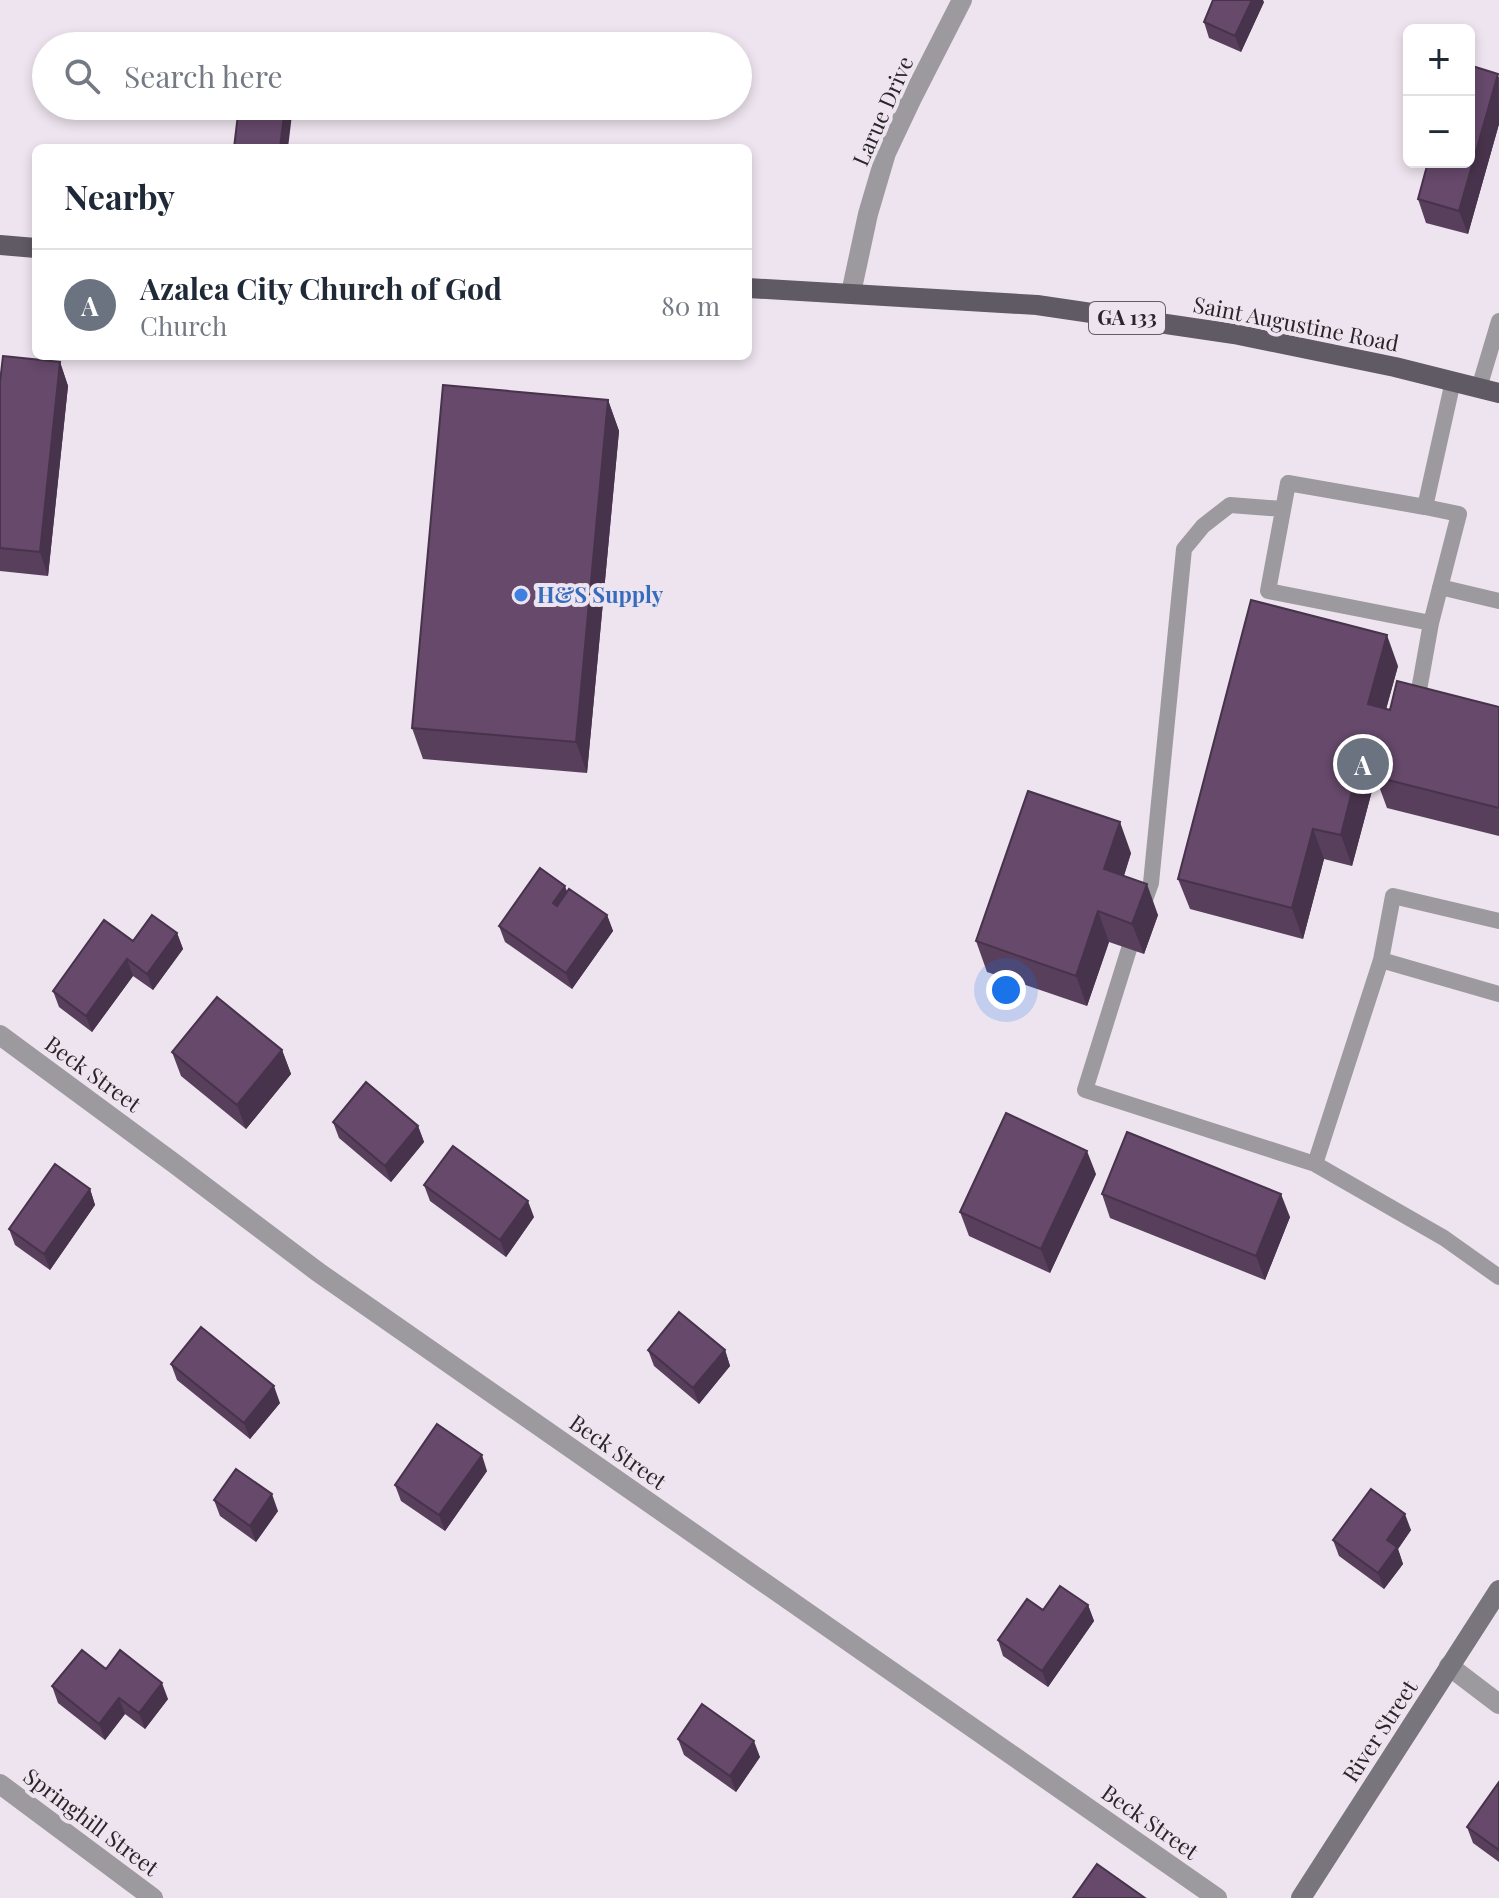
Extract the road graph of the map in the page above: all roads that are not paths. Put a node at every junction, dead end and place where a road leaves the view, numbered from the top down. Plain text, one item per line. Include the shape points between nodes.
1 (962, 0) edge
2 (0, 245) edge
3 (32, 248) edge
4 (752, 288) edge
5 (851, 293) junction
6 (1499, 321) edge
7 (1453, 381) junction
8 (1479, 388) junction
9 (1499, 393) edge
10 (1425, 507) junction
11 (1283, 509) junction
12 (1440, 587) junction
13 (1499, 601) edge
14 (1431, 623) junction
15 (1419, 690) edge
16 (1142, 909) edge
17 (1499, 921) edge
18 (1129, 949) edge
19 (1381, 960) junction
20 (1499, 994) edge
21 (0, 1035) edge
22 (1315, 1164) junction
23 (1499, 1277) edge
24 (1499, 1590) edge
25 (1449, 1666) junction
26 (1499, 1704) edge
27 (0, 1784) edge
28 (153, 1898) edge
29 (1217, 1898) edge
30 (1301, 1898) edge

1 - 5 street, Larue Drive via 886,153
2 - 3 main road
4 - 5 main road, Saint Augustine Road / GA 133
5 - 7 main road, Saint Augustine Road / GA 133 via 1068,309 1234,334
6 - 8 lane
7 - 8 main road, Saint Augustine Road / GA 133
7 - 10 lane
8 - 9 main road, Saint Augustine Road / GA 133
10 - 11 lane via 1288,483
10 - 12 lane via 1459,514
11 - 14 lane via 1268,591
11 - 16 lane via 1230,505 1184,549 1151,883
12 - 13 lane
12 - 14 lane
14 - 15 lane
17 - 19 lane via 1393,896
18 - 22 lane via 1085,1090
19 - 20 lane
19 - 22 lane
21 - 29 street, Beck Street via 318,1272
22 - 23 lane via 1444,1238
24 - 25 street, River Street
25 - 26 street
25 - 30 street, River Street
27 - 28 street, Springhill Street

